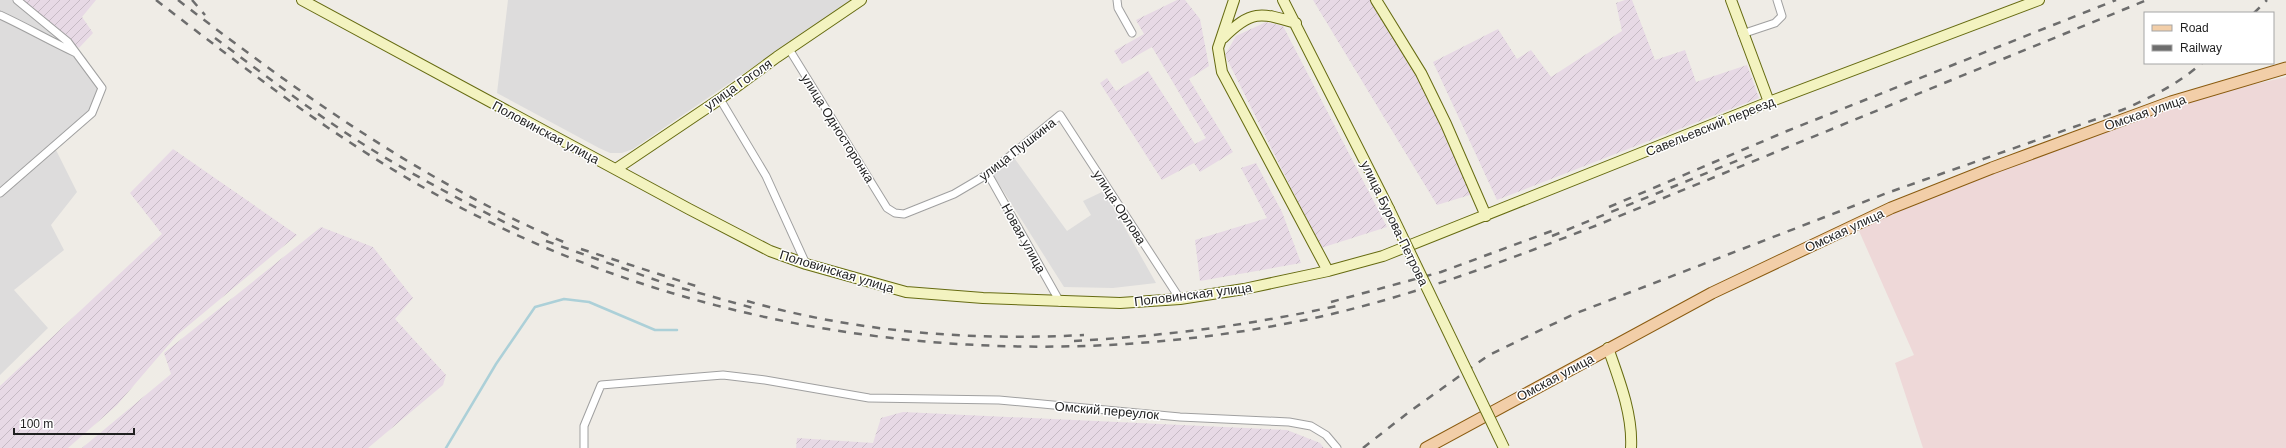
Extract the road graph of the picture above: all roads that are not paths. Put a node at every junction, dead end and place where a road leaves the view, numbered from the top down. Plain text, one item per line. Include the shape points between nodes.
1 (17, 0) edge
2 (302, 0) edge
3 (861, 0) edge
4 (1117, 0) edge
5 (1234, 0) edge
6 (1283, 0) edge
7 (1376, 0) edge
8 (1730, 0) edge
9 (1777, 0) edge
10 (2039, 0) edge
11 (0, 15) edge
12 (1296, 23) junction
13 (1132, 33) dead end
14 (1742, 34) junction
15 (1222, 40) junction
16 (789, 49) junction
17 (80, 55) junction
18 (2286, 68) edge
19 (720, 99) junction
20 (1769, 102) junction
21 (1060, 115) joint
22 (616, 168) junction
23 (988, 174) junction
24 (0, 193) edge
25 (887, 208) joint
26 (1486, 216) junction
27 (1383, 256) joint
28 (806, 264) junction
29 (1328, 271) junction
30 (1180, 299) junction
31 (1060, 302) junction
32 (1608, 348) junction
33 (584, 448) edge
34 (1337, 448) edge
35 (1426, 448) edge
36 (1504, 448) edge
37 (1631, 448) edge

1 - 17 street
2 - 22 main road, Половинская улица
3 - 16 main road, улица Гоголя
4 - 13 street via 1118,8
5 - 15 main road
6 - 12 main road, улица Бурова-Петрова
7 - 26 main road via 1421,73
8 - 14 main road
9 - 14 street via 1782,16 1774,23
10 - 20 main road, Савельевский переезд
11 - 17 street
12 - 15 main road via 1266,14 1252,16 1238,23
12 - 36 main road, улица Бурова-Петрова, bridge via 1389,208
14 - 20 main road
15 - 29 main road via 1218,48 1222,72
16 - 19 main road, улица Гоголя
16 - 25 street, улица Односторонка
17 - 24 street via 102,88 92,113
18 - 32 main road, Омская улица via 2171,102 1892,208 1712,293
19 - 22 main road, улица Гоголя
19 - 28 street via 766,176
20 - 26 main road, Савельевский переезд
21 - 23 street, улица Пушкина
21 - 30 street, улица Орлова
22 - 28 main road, Половинская улица via 689,210 764,247
23 - 25 street, улица Пушкина via 954,194 912,212 895,213
23 - 31 street, Новая улица
26 - 27 main road, Савельевский переезд
27 - 29 main road, Половинская улица
28 - 31 main road, Половинская улица via 906,292
29 - 30 main road, Половинская улица via 1244,289
30 - 31 main road, Половинская улица via 1120,303
32 - 35 main road, Омская улица
32 - 37 main road via 1620,381
33 - 34 street, Омский переулок via 584,426 601,385 723,375 869,398 999,400 1180,417 1289,422 1311,426 1326,435

